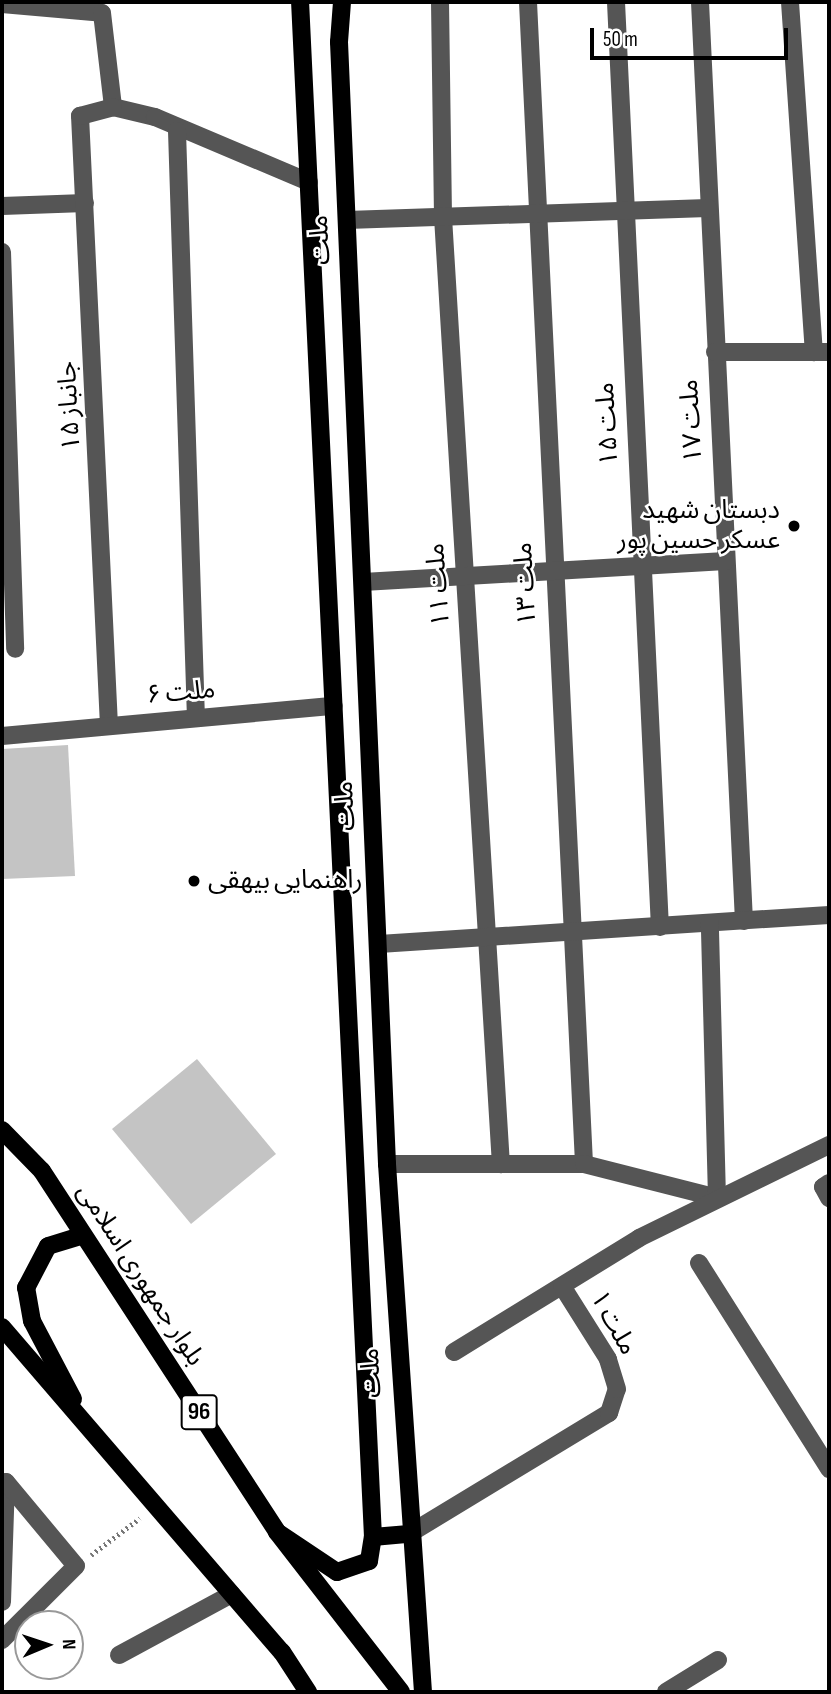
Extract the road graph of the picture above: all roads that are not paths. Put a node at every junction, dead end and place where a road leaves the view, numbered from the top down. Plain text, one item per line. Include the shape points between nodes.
1 (300, 2) edge
2 (342, 2) edge
3 (440, 2) edge
4 (528, 2) edge
5 (616, 2) edge
6 (700, 2) edge
7 (790, 2) edge
8 (21, 3) edge
9 (2, 4) edge
10 (102, 8) edge
11 (113, 107) junction
12 (177, 131) junction
13 (309, 182) junction
14 (85, 203) junction
15 (2, 206) edge
16 (708, 208) junction
17 (624, 211) junction
18 (537, 214) junction
19 (443, 217) junction
20 (347, 220) junction
21 (2, 252) edge
22 (715, 352) junction
23 (822, 352) edge
24 (7, 528) edge
25 (725, 561) junction
26 (641, 568) junction
27 (551, 574) junction
28 (464, 576) junction
29 (363, 582) junction
30 (15, 649) dead end
31 (334, 706) junction
32 (196, 718) junction
33 (109, 726) junction
34 (2, 736) edge
35 (829, 915) edge
36 (744, 921) junction
37 (710, 923) junction
38 (660, 927) junction
39 (571, 934) junction
40 (489, 939) junction
41 (379, 944) junction
42 (2, 1129) edge
43 (829, 1145) edge
44 (387, 1164) junction
45 (501, 1164) junction
46 (584, 1164) junction
47 (829, 1183) edge
48 (717, 1198) junction
49 (829, 1198) edge
50 (83, 1235) junction
51 (699, 1264) dead end
52 (562, 1286) junction
53 (2, 1327) edge
54 (454, 1352) dead end
55 (89, 1428) junction
56 (829, 1469) edge
57 (277, 1532) junction
58 (409, 1534) junction
59 (373, 1536) junction
60 (232, 1594) junction
61 (2, 1602) edge
62 (2, 1640) edge
63 (119, 1654) dead end
64 (718, 1660) dead end
65 (308, 1692) edge
66 (401, 1692) edge
67 (423, 1692) edge
68 (666, 1692) edge

1 - 13 main road, ملت
2 - 20 main road, ملت
3 - 19 street, ملت ۱۱
4 - 18 street, ملت ۱۳
5 - 17 street, ملت ۱۵
6 - 16 street, ملت ۱۷
7 - 23 street
8 - 9 street
8 - 10 street
10 - 11 street
11 - 12 street via 155,117
11 - 14 street, جانباز ۱۵ via 80,116
12 - 13 street
12 - 32 street
13 - 31 main road, ملت
14 - 15 street
14 - 33 street, جانباز ۱۵
16 - 17 street
16 - 22 street, ملت ۱۷
17 - 18 street
17 - 26 street, ملت ۱۵
18 - 19 street
18 - 27 street, ملت ۱۳
19 - 20 street
19 - 28 street, ملت ۱۱
20 - 29 main road, ملت
21 - 24 street
22 - 23 street
22 - 25 street, ملت ۱۷
24 - 30 street
25 - 26 street
25 - 36 street, ملت ۱۷
26 - 27 street
26 - 38 street, ملت ۱۵
27 - 28 street
27 - 39 street, ملت ۱۳
28 - 29 street
28 - 40 street, ملت ۱۱
29 - 41 main road, ملت
31 - 32 street, ملت ۶
31 - 59 main road, ملت
32 - 33 street, ملت ۶
33 - 34 street, ملت ۶
35 - 36 street
36 - 37 street
37 - 38 street
37 - 48 street
38 - 39 street
39 - 40 street
39 - 46 street, ملت ۱۳
40 - 41 street
40 - 45 street, ملت ۱۱
41 - 44 main road, ملت
42 - 50 main road, بلوار جمهوری اسلامی / 96 via 42,1171
43 - 48 street, ملت ۱
44 - 45 street
44 - 58 main road, ملت
45 - 46 street
46 - 48 street
47 - 49 street via 823,1187
48 - 52 street, ملت ۱
50 - 55 main road via 48,1246 26,1288 32,1321
50 - 57 main road, بلوار جمهوری اسلامی / 96
51 - 56 street
52 - 54 street
52 - 58 street, ملت ۱ via 608,1359 617,1389 609,1413
53 - 55 main road
55 - 60 main road
57 - 59 main road, ملت via 337,1572 369,1561
57 - 66 main road, بلوار جمهوری اسلامی / 96
58 - 59 main road
58 - 67 main road, ملت
60 - 63 street
60 - 65 main road
61 - 62 street via 6,1482 76,1566
64 - 68 street

